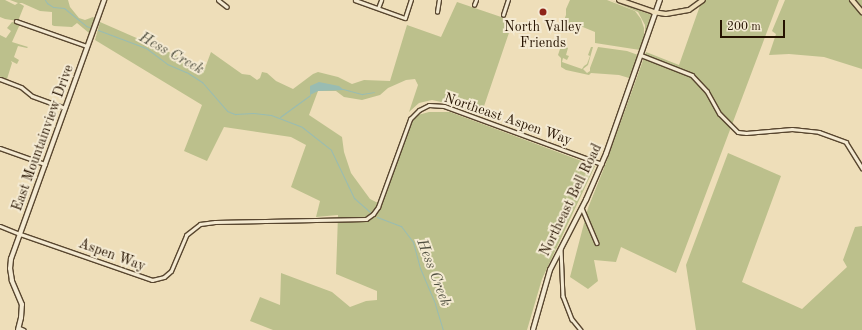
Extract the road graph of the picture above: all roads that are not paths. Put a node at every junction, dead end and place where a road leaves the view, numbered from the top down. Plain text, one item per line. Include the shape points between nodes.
1 (104, 0) edge
2 (218, 0) edge
3 (355, 0) edge
4 (381, 0) edge
5 (411, 0) edge
6 (439, 0) edge
7 (476, 0) edge
8 (508, 0) edge
9 (619, 0) edge
10 (660, 0) edge
11 (703, 0) edge
12 (852, 0) edge
13 (474, 5) dead end
14 (227, 7) dead end
15 (378, 8) junction
16 (437, 12) dead end
17 (862, 12) edge
18 (656, 13) junction
19 (503, 15) dead end
20 (16, 21) dead end
21 (88, 46) junction
22 (641, 55) junction
23 (0, 79) edge
24 (65, 108) junction
25 (0, 148) edge
26 (45, 164) junction
27 (602, 164) junction
28 (862, 168) edge
29 (582, 208) junction
30 (0, 226) edge
31 (191, 229) joint
32 (20, 234) junction
33 (597, 243) dead end
34 (561, 248) junction
35 (18, 329) edge
36 (24, 330) edge
37 (533, 330) edge
38 (581, 330) edge

1 - 21 main road, East Mountainview Drive
2 - 14 street
3 - 15 street
4 - 15 street
5 - 15 street via 405,18
6 - 16 street
7 - 13 street
8 - 19 street
9 - 18 main road
10 - 18 main road, Northeast Bell Road
11 - 18 main road via 689,10
12 - 17 main road
18 - 22 main road, Northeast Bell Road
20 - 21 street
21 - 24 main road, East Mountainview Drive
22 - 27 main road, Northeast Bell Road
22 - 28 street via 692,75 707,91 720,114 738,132 792,129 819,132 846,142
23 - 24 street via 21,87 32,96
24 - 26 main road, East Mountainview Drive
25 - 26 street
26 - 32 main road, East Mountainview Drive
27 - 29 main road, Northeast Bell Road
27 - 31 street, Northeast Aspen Way via 444,106 429,105 410,119 378,207 370,217 363,220 215,222 200,224
29 - 33 street
29 - 34 main road, Northeast Bell Road
30 - 32 street, Aspen Way
31 - 32 street, Aspen Way via 184,239 171,271 164,277 152,280
32 - 35 main road, East Mountainview Drive via 10,269 13,285 22,306
34 - 37 main road, Northeast Bell Road via 546,280
34 - 38 street via 564,296 572,320
35 - 36 street

